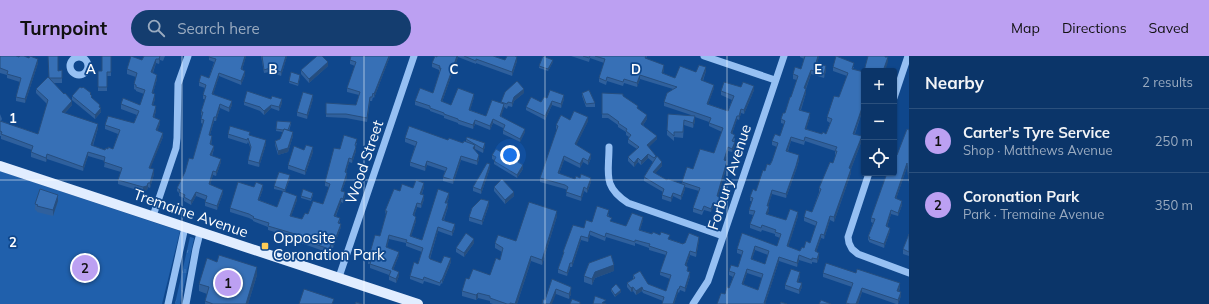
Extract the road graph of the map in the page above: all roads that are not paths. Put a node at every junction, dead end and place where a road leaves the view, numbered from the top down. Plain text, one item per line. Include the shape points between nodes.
1 (188, 56) edge
2 (414, 56) edge
3 (704, 56) edge
4 (784, 56) edge
5 (908, 56) edge
6 (775, 80) junction
7 (897, 89) edge
8 (609, 147) dead end
9 (0, 166) edge
10 (868, 176) edge
11 (153, 216) junction
12 (186, 228) junction
13 (200, 233) junction
14 (723, 236) junction
15 (909, 273) edge
16 (339, 277) junction
17 (168, 304) edge
18 (186, 304) edge
19 (418, 304) edge
20 (693, 304) edge

1 - 11 street via 178,84 176,148
2 - 16 street, Wood Street
3 - 6 street
4 - 6 street, Forbury Avenue
5 - 7 street
6 - 14 street, Forbury Avenue
8 - 14 street via 608,180 618,196 628,203
9 - 11 main road, Tremaine Avenue
10 - 15 street via 849,232 849,243 852,249 865,258
11 - 12 main road, Tremaine Avenue
12 - 13 main road, Tremaine Avenue
12 - 17 street
13 - 16 main road, Tremaine Avenue
13 - 18 street
14 - 20 street, Forbury Avenue via 708,281
16 - 19 main road, Tremaine Avenue

